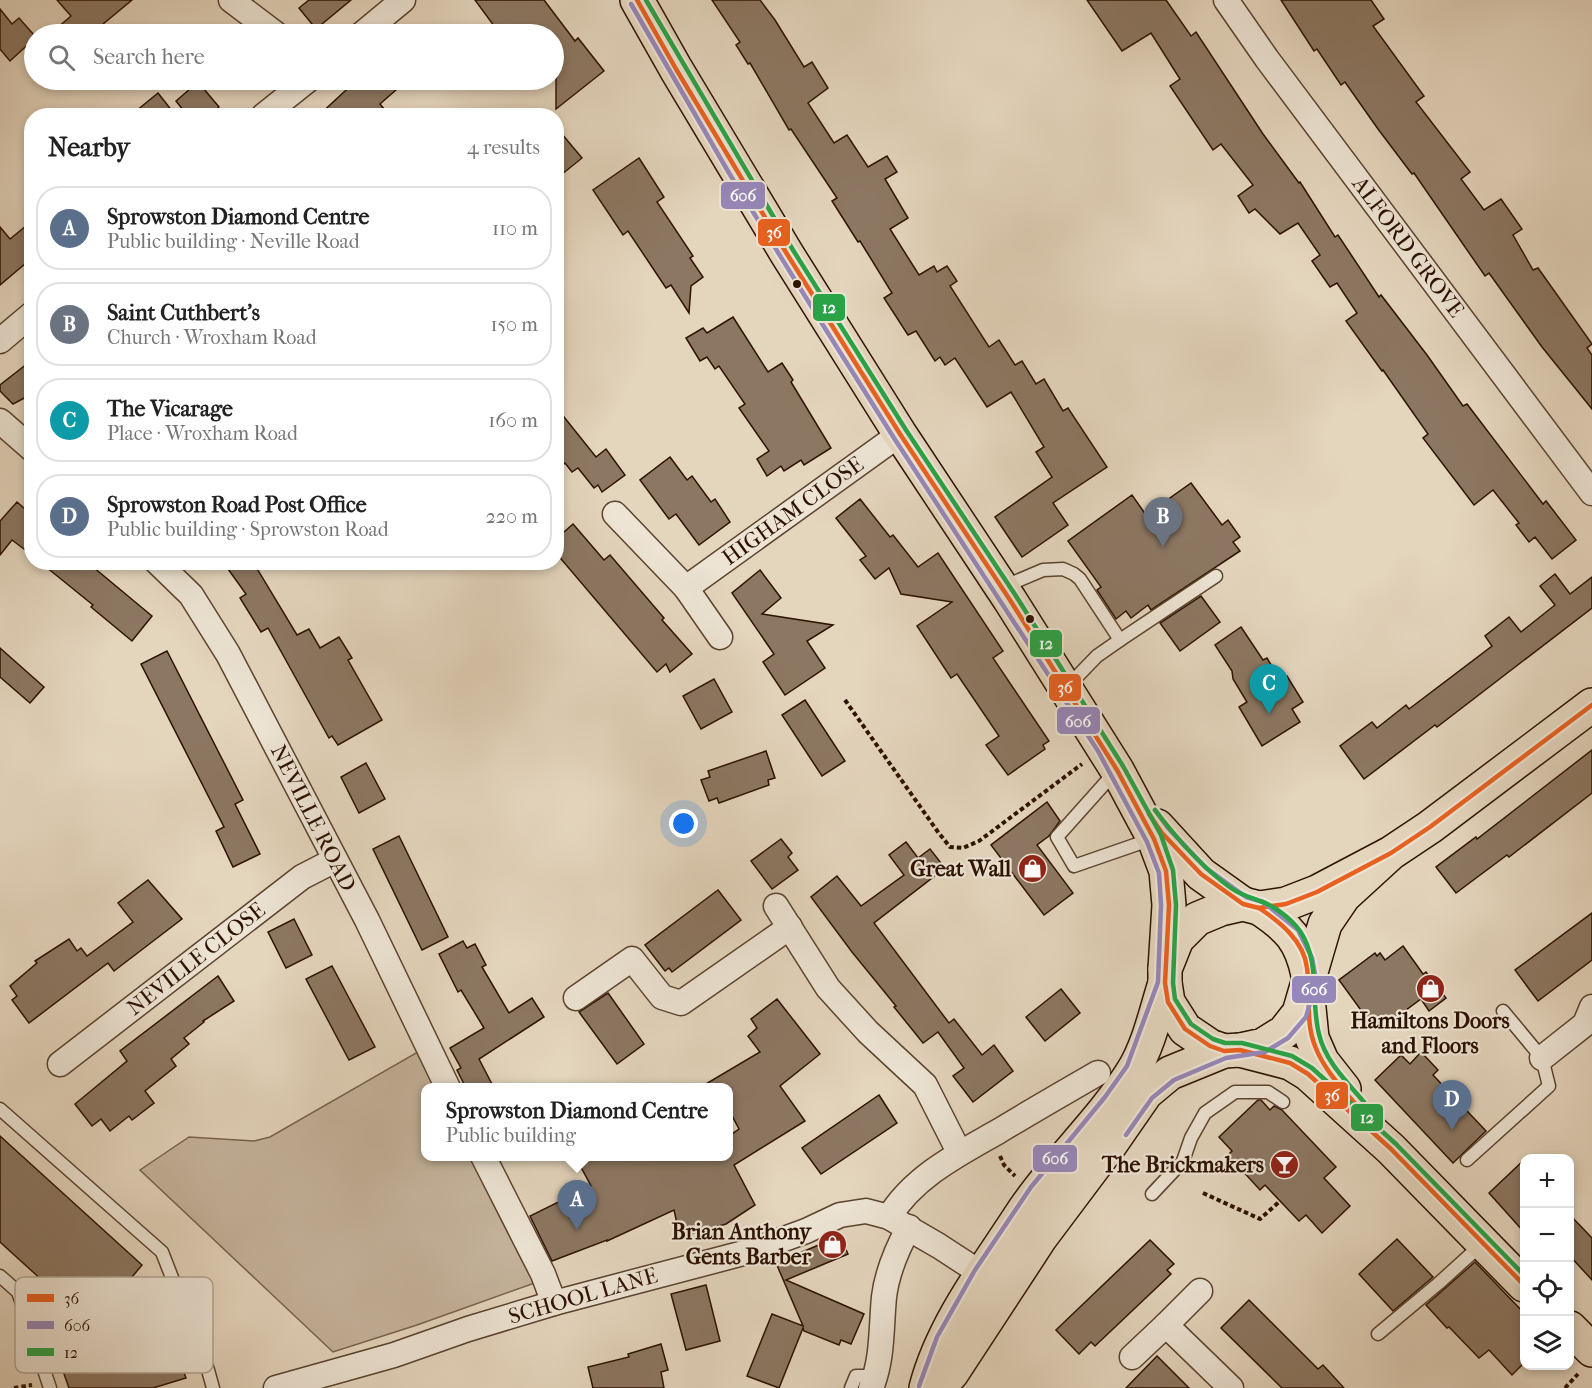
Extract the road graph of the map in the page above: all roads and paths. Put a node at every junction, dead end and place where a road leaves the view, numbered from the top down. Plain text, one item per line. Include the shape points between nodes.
1 (231, 0) edge
2 (403, 0) edge
3 (637, 0) edge
4 (1226, 0) edge
5 (263, 24) edge
6 (374, 24) edge
7 (296, 90) edge
8 (273, 108) edge
9 (24, 320) edge
10 (0, 340) edge
11 (0, 421) edge
12 (900, 434) junction
13 (24, 442) edge
14 (1592, 493) edge
15 (615, 514) dead end
16 (165, 570) edge
17 (1216, 576) dead end
18 (686, 588) junction
19 (1002, 588) junction
20 (720, 637) dead end
21 (1120, 640) junction
22 (1066, 688) junction
23 (845, 700) dead end
24 (1592, 705) edge
25 (1111, 759) junction
26 (1154, 839) junction
27 (1392, 853) junction
28 (335, 860) junction
29 (776, 906) dead end
30 (1251, 906) junction
31 (790, 927) junction
32 (1165, 976) junction
33 (1308, 981) junction
34 (576, 998) dead end
35 (1592, 1007) edge
36 (1503, 1011) dead end
37 (1232, 1051) junction
38 (1542, 1058) junction
39 (60, 1064) dead end
40 (1098, 1072) dead end
41 (446, 1083) edge
42 (1283, 1102) dead end
43 (0, 1109) edge
44 (990, 1136) junction
45 (1391, 1149) junction
46 (959, 1152) junction
47 (1467, 1160) dead end
48 (486, 1161) edge
49 (1022, 1183) dead end
50 (1203, 1193) dead end
51 (1152, 1194) dead end
52 (1280, 1201) dead end
53 (899, 1222) junction
54 (1483, 1243) junction
55 (982, 1274) junction
56 (0, 1276) edge
57 (172, 1277) edge
58 (1520, 1281) edge
59 (15, 1289) edge
60 (1200, 1291) dead end
61 (554, 1303) junction
62 (1166, 1325) junction
63 (1377, 1334) dead end
64 (1132, 1357) dead end
65 (45, 1373) edge
66 (209, 1373) edge
67 (873, 1382) edge
68 (50, 1388) edge
69 (213, 1388) edge
70 (276, 1388) edge
71 (851, 1388) edge
72 (926, 1388) edge
73 (938, 1388) edge
74 (1231, 1388) edge

1 - 5 street
2 - 6 street
3 - 12 main road via 746,187
4 - 14 street, ALFORD GROVE
7 - 8 street
9 - 10 street
11 - 13 street
12 - 18 street, HIGHAM CLOSE
12 - 19 main road
15 - 18 street
16 - 28 street, NEVILLE ROAD via 191,595 213,628
17 - 21 lane
18 - 20 street
19 - 21 lane via 1043,570 1063,569 1080,579
19 - 22 main road
21 - 22 lane via 1097,656
22 - 25 main road
23 - 25 path via 950,847 963,848 979,841
24 - 27 main road
25 - 26 main road
25 - 26 lane via 1057,837 1074,866
25 - 30 main road via 1162,833 1201,874
26 - 32 main road via 1166,871 1169,905
27 - 30 main road via 1286,904
27 - 33 main road via 1344,896 1325,924
28 - 39 street, NEVILLE CLOSE via 302,877
28 - 41 street, NEVILLE ROAD
29 - 31 street
30 - 32 main road via 1221,909 1197,919 1177,939
30 - 33 main road via 1293,935 1305,960
31 - 34 street via 681,1003 662,997 632,959
31 - 46 street via 828,988 925,1085
32 - 37 main road via 1168,1002 1185,1029 1210,1046
32 - 55 main road via 1134,1069 1037,1191
33 - 37 main road via 1299,1014 1284,1032 1263,1045
33 - 45 main road via 1312,1038 1322,1061
35 - 38 street via 1585,1024
36 - 38 lane
37 - 45 main road via 1290,1063 1308,1074
37 - 73 main road via 1170,1073 1146,1093
38 - 47 lane via 1549,1086
40 - 44 street
42 - 51 lane via 1268,1092 1235,1092 1205,1113 1183,1161
43 - 57 lane via 162,1252
44 - 46 street
44 - 49 path via 1004,1165
45 - 54 main road via 1408,1177
46 - 53 street via 899,1201
48 - 61 street
50 - 52 path via 1260,1220
53 - 55 street, SCHOOL LANE
53 - 61 street, SCHOOL LANE via 866,1211 840,1215 751,1251
53 - 67 street via 900,1243 885,1294 879,1366
54 - 58 main road
54 - 63 lane
55 - 72 main road via 932,1364
56 - 59 lane
60 - 62 street
61 - 70 street, SCHOOL LANE
62 - 64 street
62 - 74 street
65 - 68 lane
66 - 69 lane
67 - 71 lane via 856,1376

